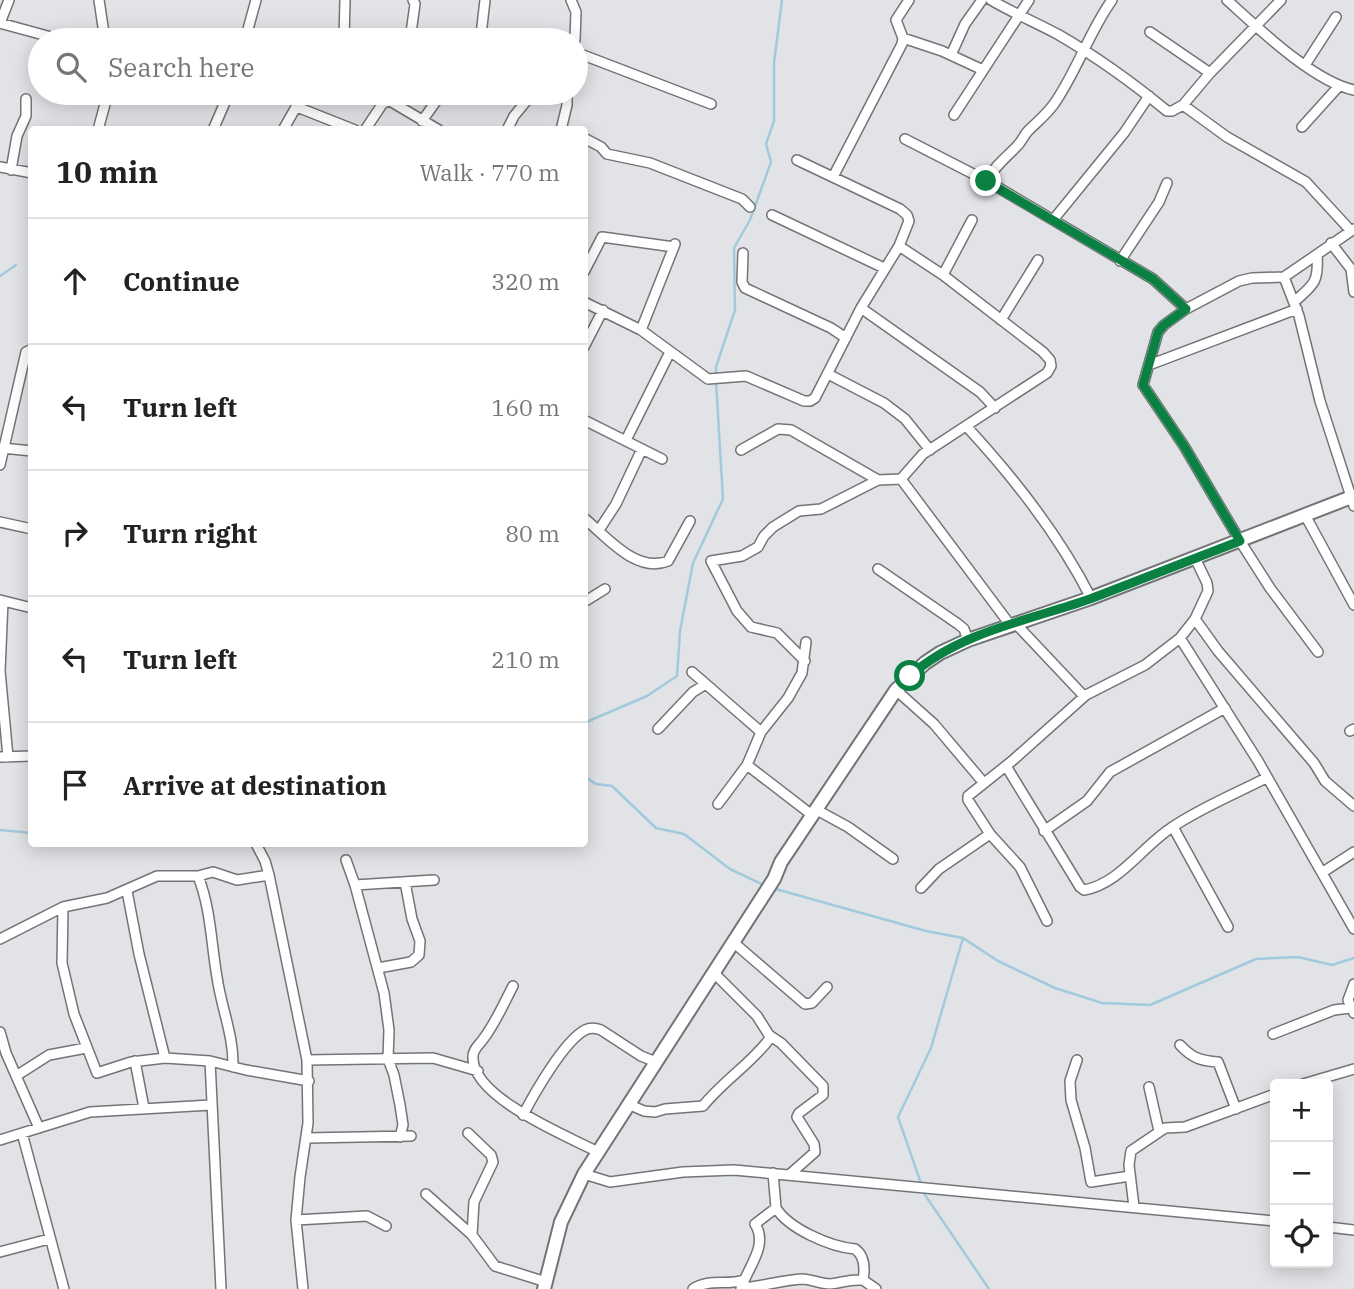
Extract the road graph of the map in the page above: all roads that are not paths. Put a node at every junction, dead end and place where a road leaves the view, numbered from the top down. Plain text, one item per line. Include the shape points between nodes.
1 (9, 0) edge
2 (99, 0) edge
3 (256, 0) edge
4 (345, 0) edge
5 (413, 0) edge
6 (485, 0) edge
7 (571, 0) edge
8 (909, 0) edge
9 (982, 0) edge
10 (991, 0) edge
11 (1029, 0) edge
12 (1112, 0) edge
13 (1227, 0) edge
14 (1281, 0) edge
15 (1018, 16) junction
16 (1336, 17) dead end
17 (0, 23) edge
18 (1256, 26) junction
19 (103, 28) edge
20 (249, 28) edge
21 (344, 28) edge
22 (412, 28) edge
23 (482, 28) edge
24 (575, 28) edge
25 (28, 31) edge
26 (1150, 32) dead end
27 (903, 37) junction
28 (1084, 52) junction
29 (951, 55) junction
30 (588, 57) edge
31 (1305, 65) junction
32 (984, 71) junction
33 (1210, 73) junction
34 (1339, 86) junction
35 (1354, 90) edge
36 (1149, 96) junction
37 (26, 99) dead end
38 (711, 104) dead end
39 (105, 105) edge
40 (224, 105) edge
41 (382, 105) edge
42 (403, 105) edge
43 (433, 105) edge
44 (523, 105) edge
45 (566, 105) edge
46 (1183, 105) junction
47 (297, 107) joint
48 (954, 116) dead end
49 (422, 121) junction
50 (99, 126) edge
51 (215, 126) edge
52 (285, 126) edge
53 (343, 126) edge
54 (368, 126) edge
55 (431, 126) edge
56 (509, 126) edge
57 (563, 126) edge
58 (1302, 127) dead end
59 (905, 139) dead end
60 (588, 140) edge
61 (797, 160) dead end
62 (0, 167) edge
63 (12, 170) junction
64 (28, 172) edge
65 (832, 177) junction
66 (986, 181) junction
67 (1167, 183) dead end
68 (750, 207) dead end
69 (772, 215) dead end
70 (972, 220) dead end
71 (1053, 220) junction
72 (1353, 230) edge
73 (1331, 243) junction
74 (900, 246) junction
75 (743, 253) dead end
76 (1317, 255) junction
77 (1038, 260) dead end
78 (1120, 261) junction
79 (588, 265) edge
80 (884, 268) junction
81 (943, 275) junction
82 (1284, 276) junction
83 (1354, 292) edge
84 (588, 304) edge
85 (1295, 306) junction
86 (861, 308) junction
87 (1186, 309) junction
88 (603, 310) junction
89 (1000, 320) junction
90 (641, 330) junction
91 (846, 338) junction
92 (588, 339) edge
93 (28, 351) edge
94 (670, 352) junction
95 (1149, 365) junction
96 (828, 374) junction
97 (995, 408) junction
98 (588, 422) edge
99 (967, 426) junction
100 (626, 440) junction
101 (2, 449) edge
102 (642, 449) junction
103 (741, 450) dead end
104 (930, 450) junction
105 (28, 451) edge
106 (663, 459) dead end
107 (0, 465) edge
108 (901, 479) junction
109 (878, 480) junction
110 (1353, 500) edge
111 (1305, 515) junction
112 (588, 521) edge
113 (690, 521) dead end
114 (0, 522) edge
115 (28, 527) edge
116 (599, 530) junction
117 (1240, 541) junction
118 (1195, 558) junction
119 (878, 569) dead end
120 (605, 589) dead end
121 (1091, 598) junction
122 (2, 600) edge
123 (588, 600) edge
124 (1354, 605) edge
125 (28, 607) edge
126 (1195, 619) junction
127 (1014, 625) junction
128 (1180, 638) junction
129 (968, 640) junction
130 (806, 642) dead end
131 (1318, 652) dead end
132 (805, 661) junction
133 (692, 672) dead end
134 (706, 684) junction
135 (896, 690) junction
136 (1086, 695) junction
137 (1225, 708) junction
138 (658, 729) dead end
139 (761, 732) junction
140 (28, 756) edge
141 (4, 757) edge
142 (747, 765) junction
143 (1006, 766) junction
144 (1266, 778) junction
145 (983, 782) junction
146 (718, 804) dead end
147 (1354, 806) edge
148 (813, 812) junction
149 (1173, 827) junction
150 (1044, 831) junction
151 (990, 834) junction
152 (257, 847) edge
153 (1354, 852) edge
154 (893, 859) dead end
155 (346, 860) dead end
156 (1323, 872) junction
157 (269, 875) junction
158 (198, 876) junction
159 (434, 880) dead end
160 (405, 882) junction
161 (355, 885) junction
162 (921, 888) dead end
163 (127, 891) junction
164 (64, 907) junction
165 (1046, 922) dead end
166 (1228, 927) dead end
167 (1354, 929) edge
168 (0, 939) edge
169 (733, 942) junction
170 (378, 968) junction
171 (715, 973) junction
172 (1354, 984) edge
173 (513, 986) dead end
174 (827, 987) dead end
175 (1352, 1010) edge
176 (0, 1032) edge
177 (1273, 1034) dead end
178 (771, 1037) junction
179 (1180, 1045) dead end
180 (86, 1048) junction
181 (165, 1058) junction
182 (388, 1059) junction
183 (307, 1060) junction
184 (1077, 1060) dead end
185 (135, 1061) junction
186 (210, 1061) junction
187 (656, 1062) junction
188 (233, 1067) junction
189 (1354, 1069) edge
190 (478, 1071) junction
191 (16, 1076) junction
192 (1320, 1079) edge
193 (309, 1081) junction
194 (1149, 1087) dead end
195 (1270, 1096) edge
196 (628, 1104) junction
197 (211, 1105) junction
198 (144, 1108) junction
199 (1236, 1108) junction
200 (523, 1115) junction
201 (39, 1128) junction
202 (1159, 1130) junction
203 (22, 1133) junction
204 (468, 1133) dead end
205 (411, 1136) dead end
206 (400, 1137) junction
207 (307, 1138) junction
208 (0, 1140) edge
209 (598, 1152) junction
210 (773, 1173) junction
211 (584, 1174) junction
212 (789, 1175) junction
213 (1130, 1175) junction
214 (426, 1194) dead end
215 (1134, 1207) junction
216 (776, 1208) junction
217 (296, 1220) junction
218 (1270, 1221) edge
219 (386, 1226) dead end
220 (1333, 1228) edge
221 (1354, 1230) edge
222 (472, 1235) junction
223 (49, 1239) junction
224 (0, 1252) edge
225 (863, 1280) junction
226 (545, 1285) edge
227 (742, 1285) edge
228 (64, 1289) edge
229 (220, 1289) edge
230 (303, 1289) edge
231 (693, 1289) edge
232 (876, 1289) edge

1 - 17 street
2 - 19 street
3 - 20 street
4 - 21 street
5 - 22 street
6 - 23 street
7 - 24 street
8 - 27 street via 896,20
9 - 29 street
10 - 15 street
11 - 15 street
12 - 28 street
13 - 18 street
14 - 18 street
15 - 28 street
15 - 32 street
16 - 31 street
17 - 25 street
18 - 31 street
18 - 33 street
26 - 33 street
27 - 29 street
27 - 65 street
28 - 36 street
28 - 66 street via 1044,118
29 - 32 street
30 - 38 street
31 - 34 street
32 - 48 street
33 - 46 street
34 - 35 street
34 - 58 street
36 - 46 street via 1167,111
36 - 71 street
37 - 63 street
39 - 50 street
40 - 51 street
41 - 54 street
42 - 49 street
43 - 49 street
44 - 56 street
45 - 57 street
46 - 72 street via 1306,183
47 - 52 street
47 - 53 street
49 - 55 street
59 - 66 street
60 - 68 street via 607,154 650,163 742,198
61 - 65 street
62 - 63 street
63 - 64 street
65 - 74 street via 907,215
66 - 71 street
67 - 78 street
69 - 80 street
70 - 81 street
71 - 78 street
72 - 73 street
73 - 76 street
73 - 83 street via 1351,269
74 - 80 street
74 - 81 street
75 - 91 street via 745,288
76 - 82 street
76 - 85 street via 1318,276
77 - 89 street
78 - 87 street via 1160,283
79 - 90 street via 603,237 675,245
80 - 86 street
81 - 89 street
82 - 85 street
82 - 87 street via 1245,278
84 - 88 street
85 - 95 street
85 - 110 street
86 - 91 street
86 - 97 street
87 - 95 street via 1158,332
88 - 90 street
88 - 92 street
89 - 97 street via 1043,352 1051,366
90 - 94 street
91 - 96 street
93 - 101 street
94 - 96 street via 708,379 746,376 804,401 815,398
94 - 100 street
95 - 117 street via 1143,385
96 - 104 street via 884,403 905,419
97 - 99 street
98 - 100 street
99 - 104 street
99 - 121 street via 1009,472
100 - 102 street
101 - 105 street
101 - 107 street
102 - 106 street
102 - 116 street
103 - 109 street via 778,429 791,430
104 - 108 street
108 - 109 street
108 - 127 street
109 - 132 street via 821,509 799,511 773,527 758,547 742,556 711,561 737,611 751,627 777,633
110 - 111 main road
111 - 117 main road
111 - 124 street
112 - 116 street
113 - 116 street via 668,561 658,564 631,558
114 - 115 street
117 - 118 main road
117 - 131 street
118 - 121 main road
118 - 126 street via 1208,591
119 - 129 street via 958,624
120 - 123 street
121 - 127 main road
122 - 125 street
122 - 141 street
126 - 128 street
126 - 147 street via 1325,781
127 - 129 main road
127 - 136 street
128 - 136 street via 1145,665
128 - 137 street
129 - 135 main road via 925,663
130 - 132 street
132 - 139 street via 788,698
133 - 134 street
134 - 138 street
134 - 139 street
135 - 145 street via 934,724
135 - 148 main road
136 - 143 street
137 - 144 street
137 - 150 street via 1110,772 1087,801
139 - 142 street
140 - 141 street
142 - 146 street
142 - 148 street
143 - 145 street
143 - 150 street
144 - 149 street
144 - 156 street
145 - 151 street via 970,792 968,800
148 - 154 street via 848,827
148 - 169 main road
149 - 150 street via 1117,875 1084,890
149 - 166 street
151 - 162 street via 939,869
151 - 165 street via 1020,867
152 - 157 street
153 - 156 street
155 - 161 street
156 - 167 street
157 - 158 street via 237,880 213,872
157 - 183 street
158 - 163 street via 157,876
158 - 188 street
159 - 160 street
160 - 161 street
160 - 170 street via 420,941 419,955 411,962
161 - 170 street
163 - 164 street
163 - 181 street
164 - 168 street
164 - 180 street via 62,963
169 - 171 main road
169 - 174 street via 804,1004 812,1003
170 - 182 street via 388,1021
171 - 178 street
171 - 187 main road
172 - 175 street via 1348,1000
173 - 190 street via 474,1050
175 - 177 street via 1334,1010
176 - 191 street
178 - 196 street via 703,1106 655,1112
178 - 212 street via 825,1089 797,1117 815,1152
179 - 199 street via 1192,1057 1218,1062
180 - 185 street via 97,1073
180 - 191 street via 49,1055
181 - 185 street
181 - 186 street
182 - 183 street
182 - 190 street via 433,1058
182 - 206 street via 400,1105
183 - 193 street
184 - 213 street via 1070,1081 1071,1100 1091,1182
185 - 198 street
186 - 188 street
186 - 197 street
187 - 196 main road
187 - 200 street via 601,1030 586,1030 545,1076
188 - 193 street
189 - 192 street
190 - 200 street via 485,1083
191 - 201 street
193 - 207 street
194 - 202 street
195 - 199 street
196 - 209 main road
197 - 198 street
197 - 229 street
198 - 201 street via 90,1112
199 - 202 street via 1185,1127
200 - 209 street
201 - 203 street
202 - 213 street via 1132,1151
203 - 208 street
203 - 223 street
204 - 222 street via 493,1162 474,1202
205 - 206 street
206 - 207 street
207 - 217 street
209 - 211 main road
210 - 211 street via 715,1169 610,1182
210 - 212 street
210 - 216 street
211 - 226 main road via 561,1222
212 - 215 street
213 - 215 street
214 - 222 street
215 - 218 street
216 - 225 street via 782,1217 821,1240 859,1252
216 - 227 street via 755,1224 759,1251
217 - 219 street via 367,1216
217 - 230 street
220 - 221 street
222 - 226 street via 495,1266
223 - 224 street
223 - 228 street
225 - 227 street via 826,1284 802,1279
225 - 232 street
227 - 231 street via 703,1283

